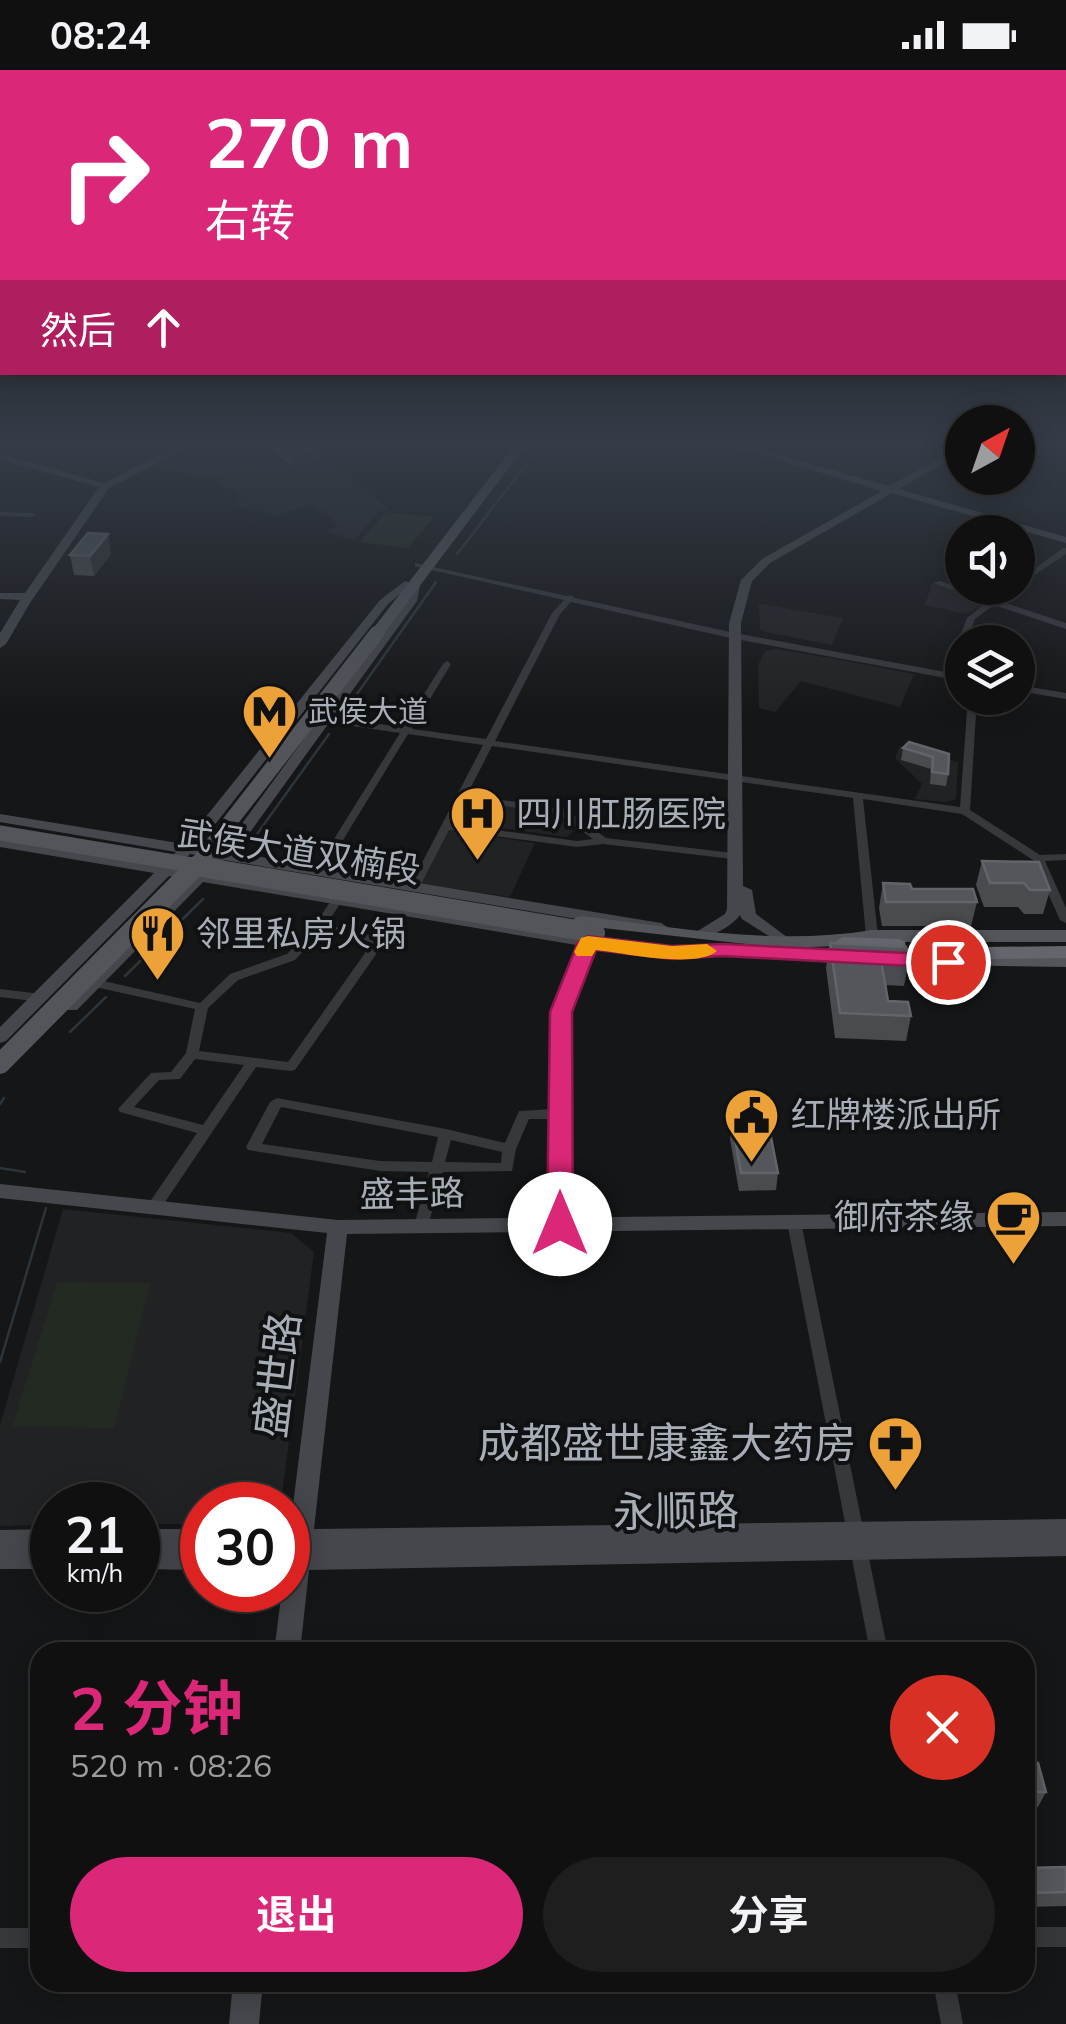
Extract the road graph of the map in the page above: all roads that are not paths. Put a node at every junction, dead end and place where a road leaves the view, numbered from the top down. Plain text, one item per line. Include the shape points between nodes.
1 (75, 532) edge
2 (448, 532) edge
3 (450, 532) edge
4 (824, 532) edge
5 (1039, 532) edge
6 (1066, 540) edge
7 (1066, 550) edge
8 (423, 566) junction
9 (1035, 572) edge
10 (936, 583) dead end
11 (409, 585) junction
12 (945, 586) edge
13 (0, 596) edge
14 (571, 597) junction
15 (27, 598) junction
16 (986, 605) edge
17 (1004, 605) edge
18 (968, 625) edge
19 (1066, 626) edge
20 (373, 633) junction
21 (738, 637) junction
22 (0, 644) edge
23 (446, 664) dead end
24 (945, 673) edge
25 (1035, 691) edge
26 (1066, 696) edge
27 (972, 715) edge
28 (324, 719) junction
29 (406, 731) junction
30 (488, 743) junction
31 (740, 779) junction
32 (462, 796) junction
33 (858, 796) junction
34 (965, 812) junction
35 (0, 818) edge
36 (446, 826) junction
37 (0, 830) edge
38 (603, 841) junction
39 (0, 843) edge
40 (188, 851) junction
41 (220, 856) junction
42 (733, 856) junction
43 (1066, 857) edge
44 (1038, 858) junction
45 (318, 872) junction
46 (166, 874) junction
47 (199, 879) junction
48 (416, 886) junction
49 (336, 902) junction
50 (1066, 920) edge
51 (319, 928) junction
52 (588, 932) junction
53 (696, 934) junction
54 (872, 936) junction
55 (1066, 936) edge
56 (783, 940) junction
57 (1066, 949) edge
58 (840, 950) junction
59 (1066, 961) edge
60 (94, 983) junction
61 (0, 993) edge
62 (42, 998) junction
63 (202, 1007) junction
64 (0, 1037) edge
65 (0, 1051) edge
66 (192, 1054) junction
67 (253, 1062) junction
68 (0, 1064) edge
69 (0, 1077) edge
70 (560, 1114) junction
71 (207, 1131) junction
72 (446, 1134) junction
73 (509, 1148) junction
74 (437, 1166) junction
75 (0, 1190) edge
76 (154, 1207) junction
77 (1066, 1219) edge
78 (794, 1222) junction
79 (560, 1224) junction
80 (421, 1226) junction
81 (338, 1227) junction
82 (302, 1482) edge
83 (1066, 1530) edge
84 (30, 1540) edge
85 (0, 1541) edge
86 (857, 1541) junction
87 (1066, 1545) edge
88 (310, 1549) edge
89 (0, 1558) edge
90 (30, 1558) edge
91 (289, 1612) edge
92 (288, 1642) edge
93 (877, 1642) edge
94 (1035, 1937) edge
95 (1066, 1937) edge
96 (0, 1938) edge
97 (30, 1938) edge
98 (247, 1992) edge
99 (946, 1992) edge
100 (244, 2024) edge
101 (952, 2024) edge

1 - 15 street
2 - 8 main road
3 - 8 main road
4 - 21 street via 774,563 750,592
5 - 6 street
7 - 9 street
8 - 11 main road
8 - 14 street
10 - 12 street
11 - 20 main road
11 - 28 street via 411,601
11 - 40 street via 384,602
13 - 15 street
14 - 21 street
14 - 30 street via 556,613
15 - 22 street
16 - 18 street
17 - 19 street
20 - 65 main road, bridge via 178,874
20 - 68 main road, bridge via 189,875
21 - 24 street
21 - 31 street
23 - 29 street
25 - 26 street
27 - 34 street
28 - 29 street
28 - 41 street
29 - 30 street
29 - 45 street
30 - 31 street
30 - 32 street
31 - 33 street
31 - 42 street
31 - 56 street via 745,910
32 - 36 street
32 - 38 street via 561,811
33 - 34 street
33 - 54 street
34 - 44 street
35 - 40 street
36 - 38 street via 577,844
36 - 48 street
37 - 52 main road, 武侯大道双楠段, bridge
38 - 42 street
39 - 46 street
40 - 41 street
40 - 46 street
41 - 45 street
41 - 47 street
42 - 53 street via 735,910
43 - 44 street
44 - 50 street
45 - 48 street
46 - 47 street
46 - 62 street
47 - 49 street
47 - 60 street
48 - 53 street
49 - 51 street
49 - 52 street
51 - 63 street via 292,957 234,976
51 - 67 street via 367,937 371,953 292,1067
52 - 53 main road, 武侯大道双楠段
52 - 58 main road, 武侯大道双楠段 via 723,950
52 - 70 street via 561,1012
53 - 56 main road, 武侯大道双楠段
54 - 55 main road, 武侯大道双楠段
54 - 58 main road, 武侯大道双楠段
56 - 58 main road, 武侯大道双楠段
57 - 58 highway
58 - 59 main road, 武侯大道双楠段 via 908,962
60 - 63 street
60 - 69 street
61 - 62 street
62 - 64 street
63 - 66 street
66 - 67 street
66 - 71 street via 175,1076 156,1076 125,1109
67 - 71 street
70 - 73 street via 524,1114
70 - 79 street
71 - 76 street
72 - 73 street
72 - 74 street
72 - 74 street via 277,1102 253,1147 380,1166
73 - 74 street via 507,1168
74 - 80 street
75 - 76 street, 盛丰路
76 - 81 street, 盛丰路
77 - 78 street, 盛丰路
78 - 79 street, 盛丰路
78 - 86 street
79 - 80 street, 盛丰路
80 - 81 street, 盛丰路
81 - 82 street, 盛世路
83 - 86 street
84 - 85 street
86 - 87 street, 永顺路
86 - 88 street, 永顺路
86 - 93 street
89 - 90 street
91 - 92 street, 盛世路
94 - 95 street
96 - 97 street
98 - 100 street
99 - 101 street

